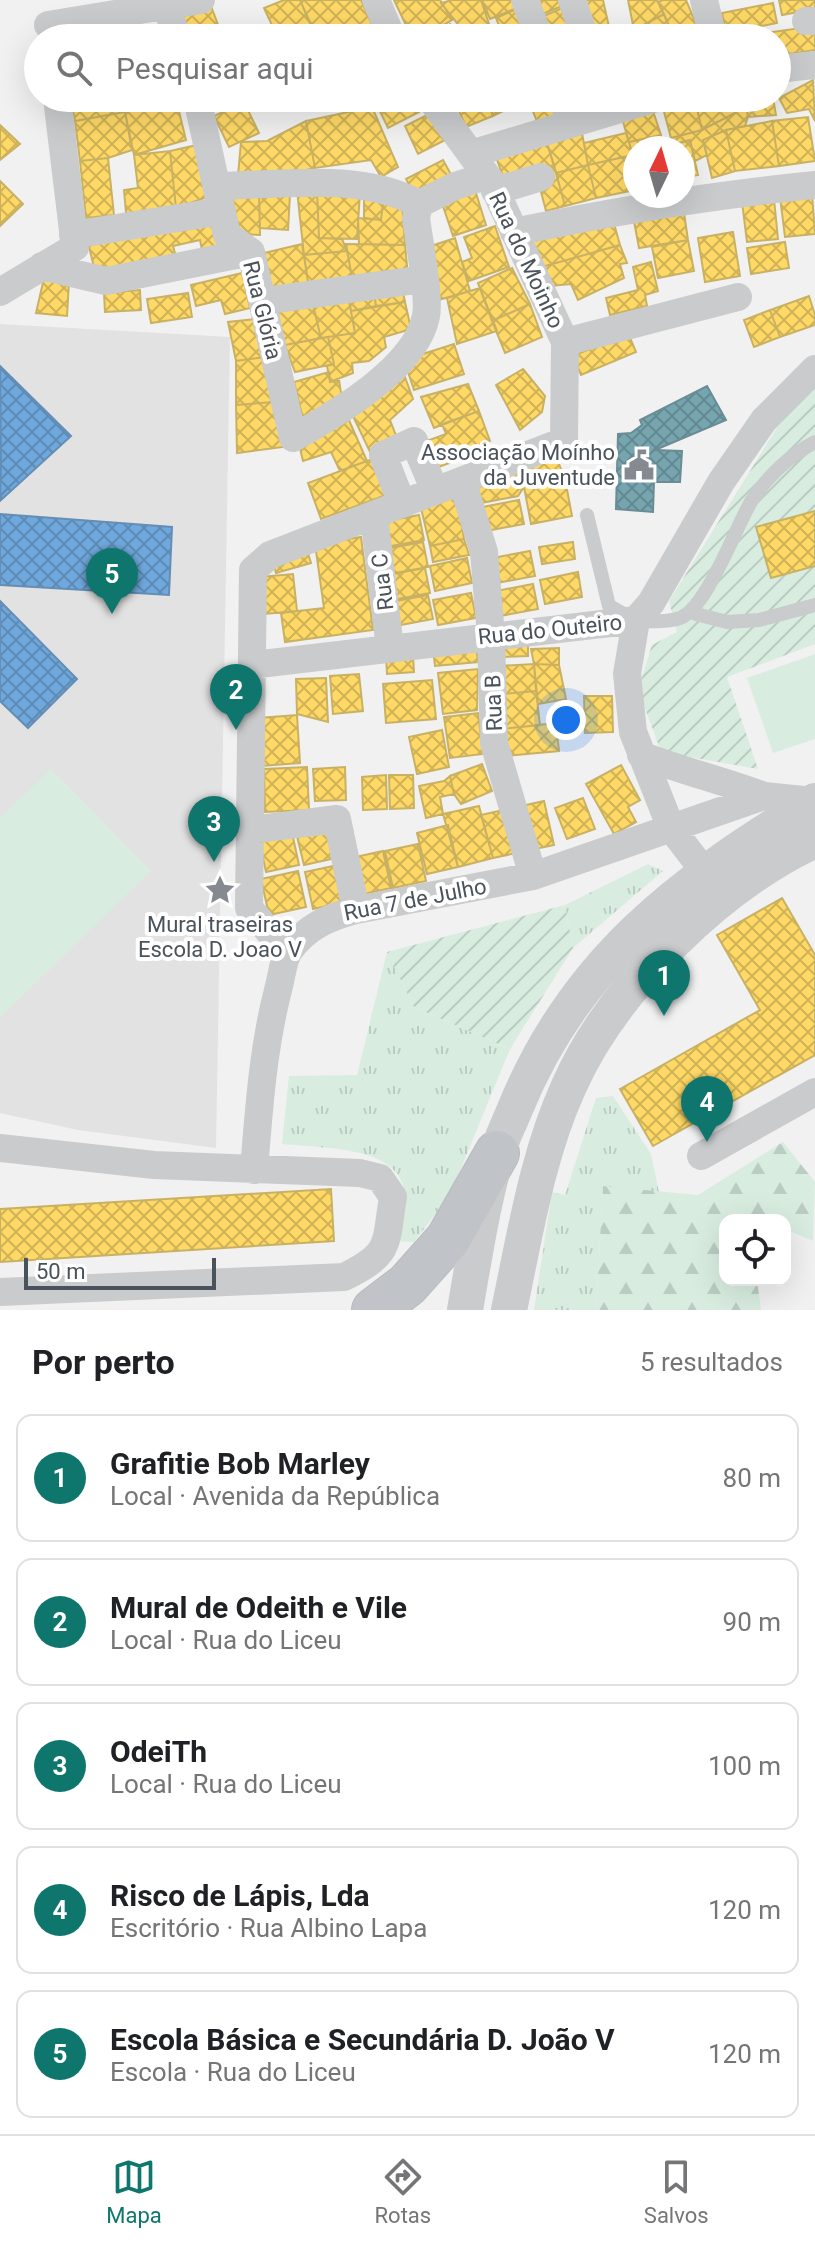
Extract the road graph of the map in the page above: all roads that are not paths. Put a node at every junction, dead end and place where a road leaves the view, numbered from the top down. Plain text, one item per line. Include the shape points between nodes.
1 (201, 0) edge
2 (376, 0) edge
3 (525, 0) edge
4 (572, 0) edge
5 (704, 0) edge
6 (167, 7) junction
7 (47, 21) edge
8 (172, 24) edge
9 (386, 24) edge
10 (534, 24) edge
11 (580, 24) edge
12 (710, 24) edge
13 (815, 65) edge
14 (791, 68) edge
15 (59, 112) edge
16 (200, 112) edge
17 (440, 112) edge
18 (564, 112) edge
19 (484, 173) junction
20 (541, 177) dead end
21 (815, 185) edge
22 (220, 199) junction
23 (419, 204) junction
24 (514, 232) junction
25 (73, 235) junction
26 (251, 252) junction
27 (42, 266) junction
28 (424, 279) junction
29 (0, 292) edge
30 (738, 297) dead end
31 (263, 301) junction
32 (565, 342) junction
33 (815, 369) edge
34 (815, 442) edge
35 (462, 481) junction
36 (435, 491) junction
37 (402, 504) junction
38 (587, 515) dead end
39 (374, 516) junction
40 (815, 605) edge
41 (694, 608) junction
42 (636, 620) junction
43 (491, 636) junction
44 (390, 648) junction
45 (252, 665) junction
46 (641, 755) junction
47 (764, 796) junction
48 (815, 801) edge
49 (671, 828) junction
50 (250, 830) junction
51 (815, 840) edge
52 (704, 871) junction
53 (533, 876) junction
54 (356, 910) junction
55 (287, 953) junction
56 (815, 1092) edge
57 (0, 1148) edge
58 (497, 1153) junction
59 (701, 1156) dead end
60 (254, 1170) junction
61 (0, 1292) edge
62 (374, 1310) edge
63 (465, 1310) edge
64 (509, 1310) edge

1 - 6 street
2 - 9 street
3 - 10 street
4 - 11 street
5 - 12 street
6 - 7 street
6 - 8 street
13 - 14 street
15 - 25 street
16 - 22 street, Rua Glória
17 - 19 street, Rua do Moinho
18 - 19 street
19 - 20 street
19 - 23 street
19 - 24 street, Rua do Moinho
21 - 24 street via 731,193
22 - 23 street via 355,183 399,192
22 - 25 street
22 - 26 street, Rua Glória via 227,235
23 - 28 street
24 - 32 street, Rua do Moinho
25 - 27 street via 75,247
26 - 27 street via 106,281
26 - 31 street, Rua Glória
27 - 29 street
28 - 31 street
28 - 31 street, Rua Glória via 427,314 419,337 400,361 356,401 293,438
30 - 32 street
32 - 35 street, Rua do Moinho via 564,441
33 - 42 street, Rua do Outeiro via 764,420
34 - 41 lane via 786,462 752,500
35 - 36 street
35 - 43 street, Rua B via 484,552
36 - 37 street
36 - 37 street via 414,441 383,455
37 - 39 street
38 - 42 lane via 609,606
39 - 44 street, Rua C
39 - 45 street via 270,555 253,570
40 - 41 lane via 778,617 727,622 696,614
41 - 42 lane via 679,619
42 - 43 street, Rua do Outeiro
42 - 46 street via 627,674
43 - 44 street, Rua do Outeiro
43 - 53 street, Rua B via 494,743
44 - 45 street, Rua do Outeiro
45 - 50 street
46 - 47 street
46 - 49 street
47 - 48 street
47 - 49 street, Rua 7 de Julho
48 - 52 street
49 - 52 street
49 - 53 street, Rua 7 de Julho
50 - 54 street via 337,819
50 - 55 street via 249,908
51 - 64 street via 693,923 647,970 594,1039 554,1125
52 - 58 street via 605,961 562,1015 532,1066
53 - 54 street, Rua 7 de Julho
54 - 55 street, Rua 7 de Julho via 310,928
55 - 60 street via 262,1068
56 - 59 street
57 - 60 street
58 - 62 highway via 448,1239 407,1285
58 - 63 street
60 - 61 street via 380,1178 393,1197 385,1249 344,1277

